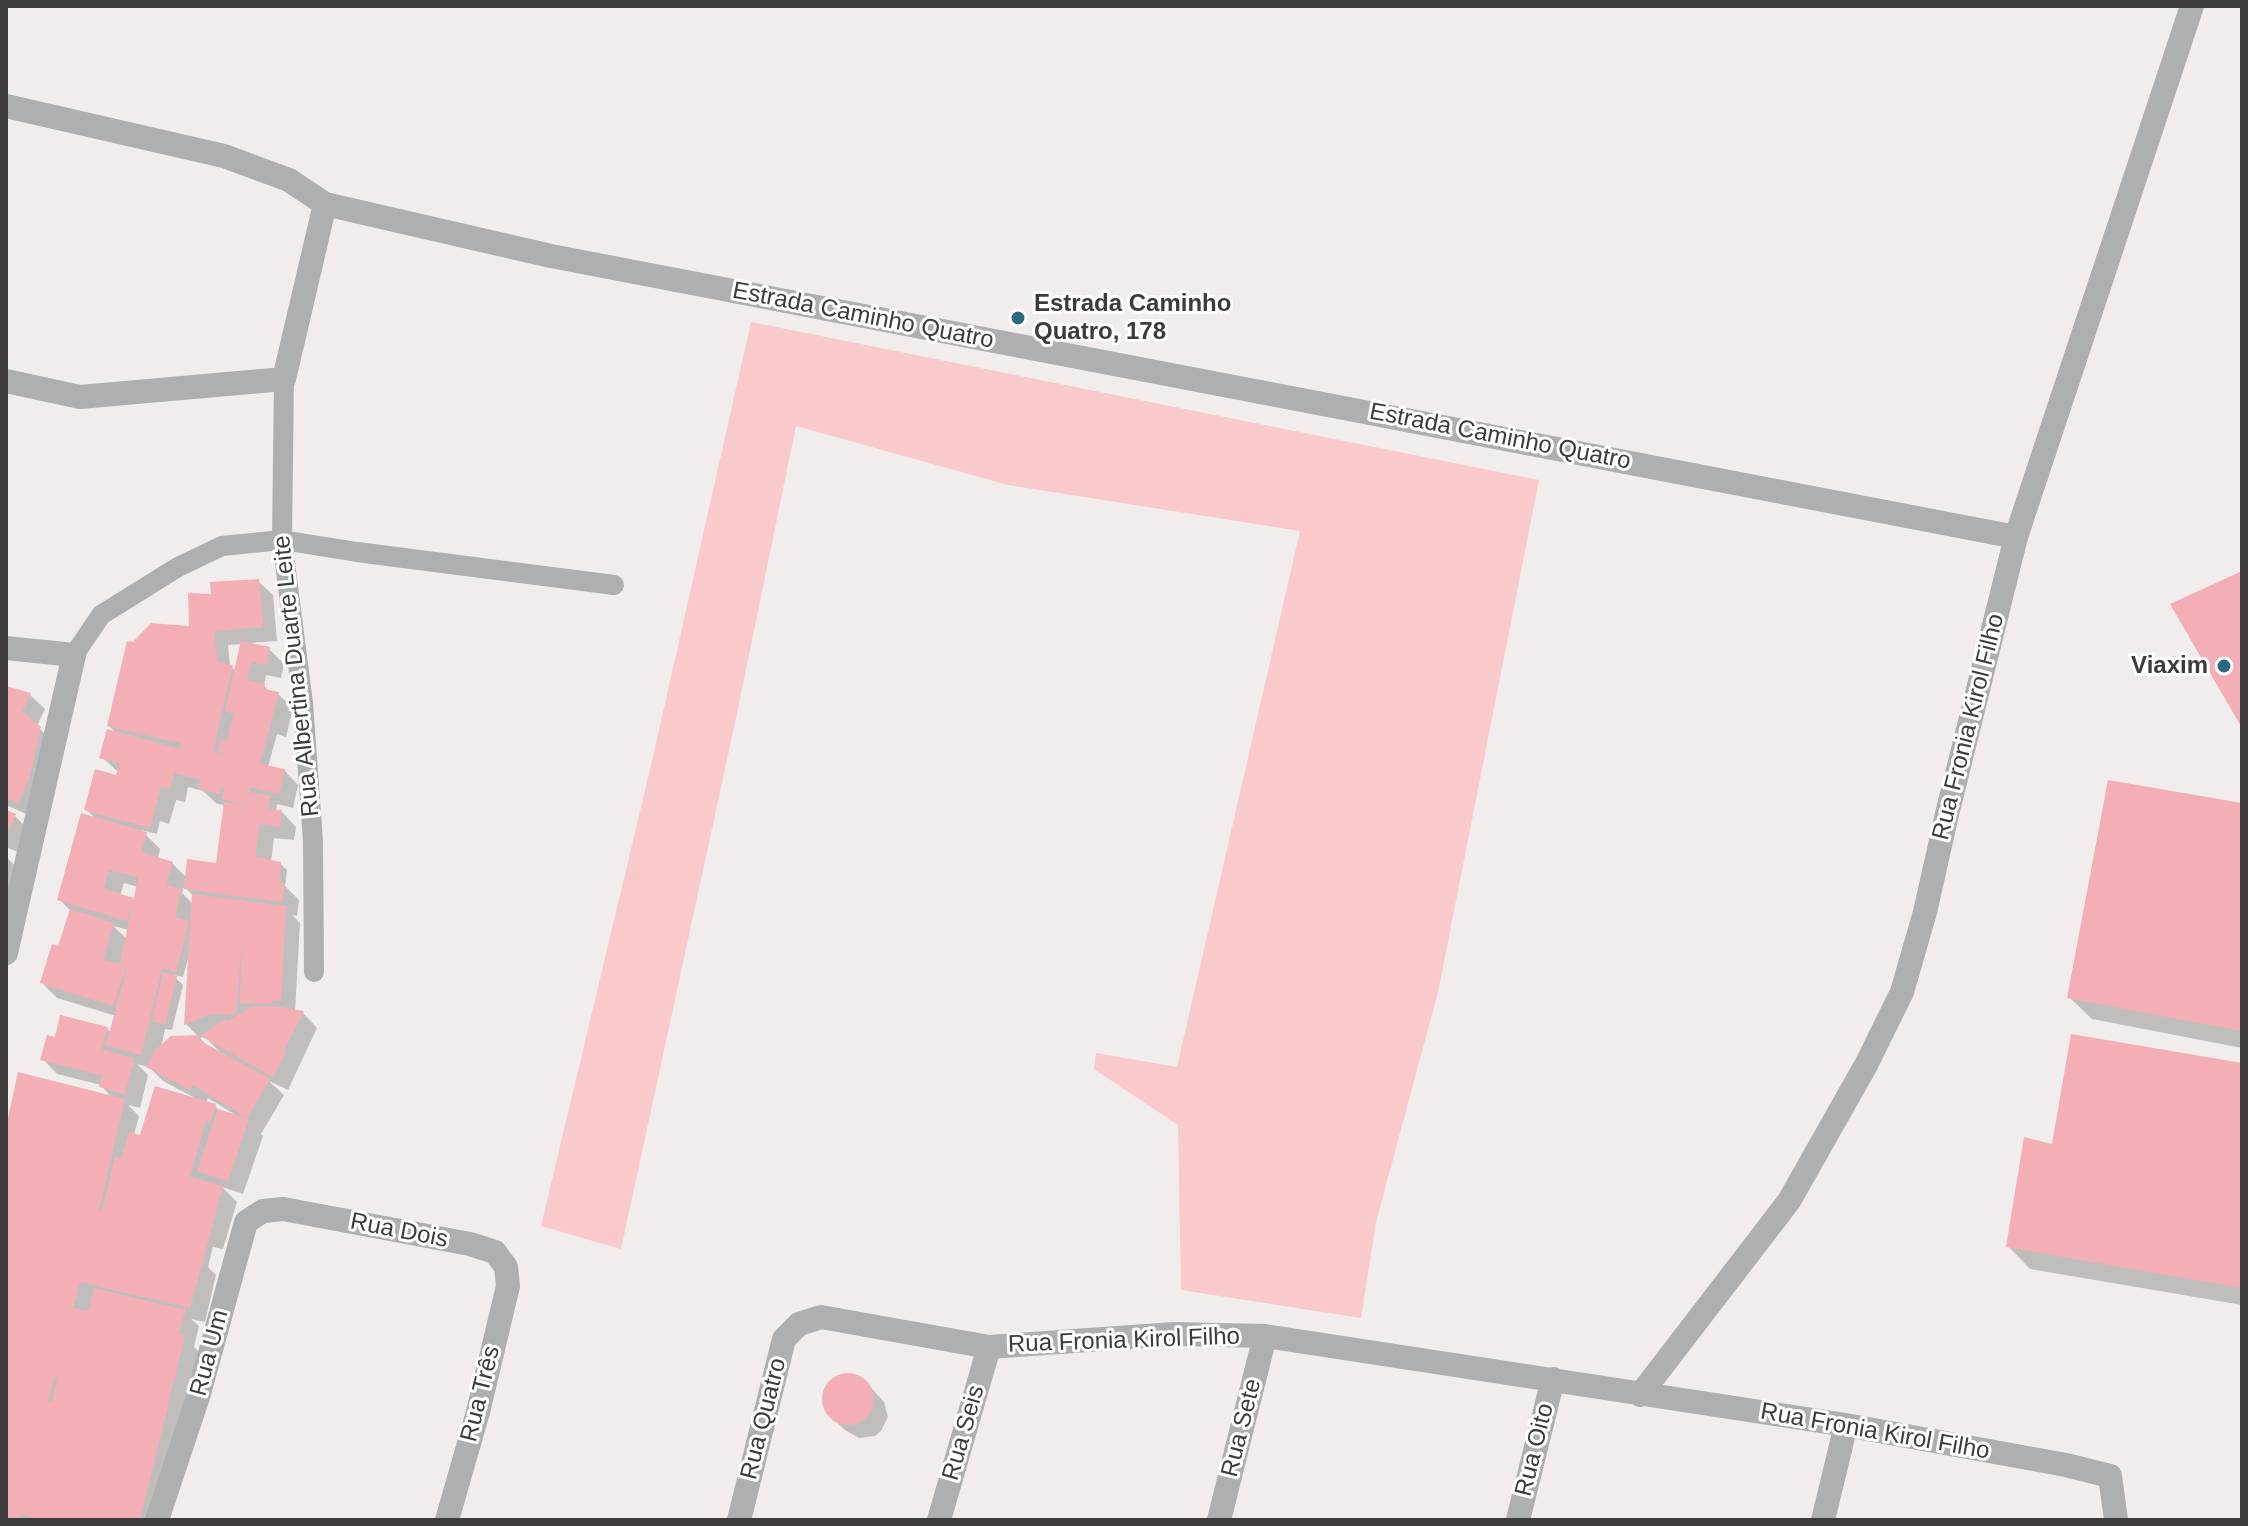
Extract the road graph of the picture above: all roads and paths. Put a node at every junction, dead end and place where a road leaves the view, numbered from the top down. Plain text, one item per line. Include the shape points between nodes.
1 (2192, 6) edge
2 (6, 106) edge
3 (325, 204) junction
4 (284, 379) junction
5 (6, 381) edge
6 (2016, 537) junction
7 (282, 540) junction
8 (614, 585) dead end
9 (6, 648) edge
10 (74, 655) junction
11 (6, 953) edge
12 (314, 972) dead end
13 (283, 1209) joint
14 (506, 1267) joint
15 (799, 1324) joint
16 (1265, 1336) junction
17 (989, 1347) junction
18 (1553, 1379) junction
19 (1640, 1395) junction
20 (1846, 1425) junction
21 (157, 1520) edge
22 (447, 1520) edge
23 (739, 1520) edge
24 (939, 1520) edge
25 (1219, 1520) edge
26 (1518, 1520) edge
27 (1823, 1520) edge
28 (2116, 1520) edge

1 - 6 street, Rua Fronia Kirol Filho
2 - 3 street, Estrada Caminho Quatro via 224,156 289,180
3 - 4 street
3 - 6 street, Estrada Caminho Quatro via 566,259
4 - 5 street via 80,397
4 - 7 lane, Rua Albertina Duarte Leite
6 - 19 street, Rua Fronia Kirol Filho via 1902,992 1789,1201
7 - 8 lane
7 - 10 lane via 222,546 178,567 101,615
7 - 12 lane, Rua Albertina Duarte Leite via 303,703 313,841
9 - 10 street
10 - 11 street
13 - 14 street, Rua Dois via 470,1244 495,1252
13 - 21 street, Rua Um via 263,1211 246,1222 198,1397
14 - 22 street, Rua Três via 508,1286
15 - 17 street, Rua Fronia Kirol Filho via 821,1317
15 - 23 street, Rua Quatro via 784,1339
16 - 17 street, Rua Fronia Kirol Filho via 1174,1334
16 - 18 street, Rua Fronia Kirol Filho
16 - 25 street, Rua Sete
17 - 24 street, Rua Seis
18 - 19 street, Rua Fronia Kirol Filho
18 - 26 street, Rua Oito
19 - 20 street, Rua Fronia Kirol Filho
20 - 27 street
20 - 28 street, Rua Fronia Kirol Filho via 2110,1476

